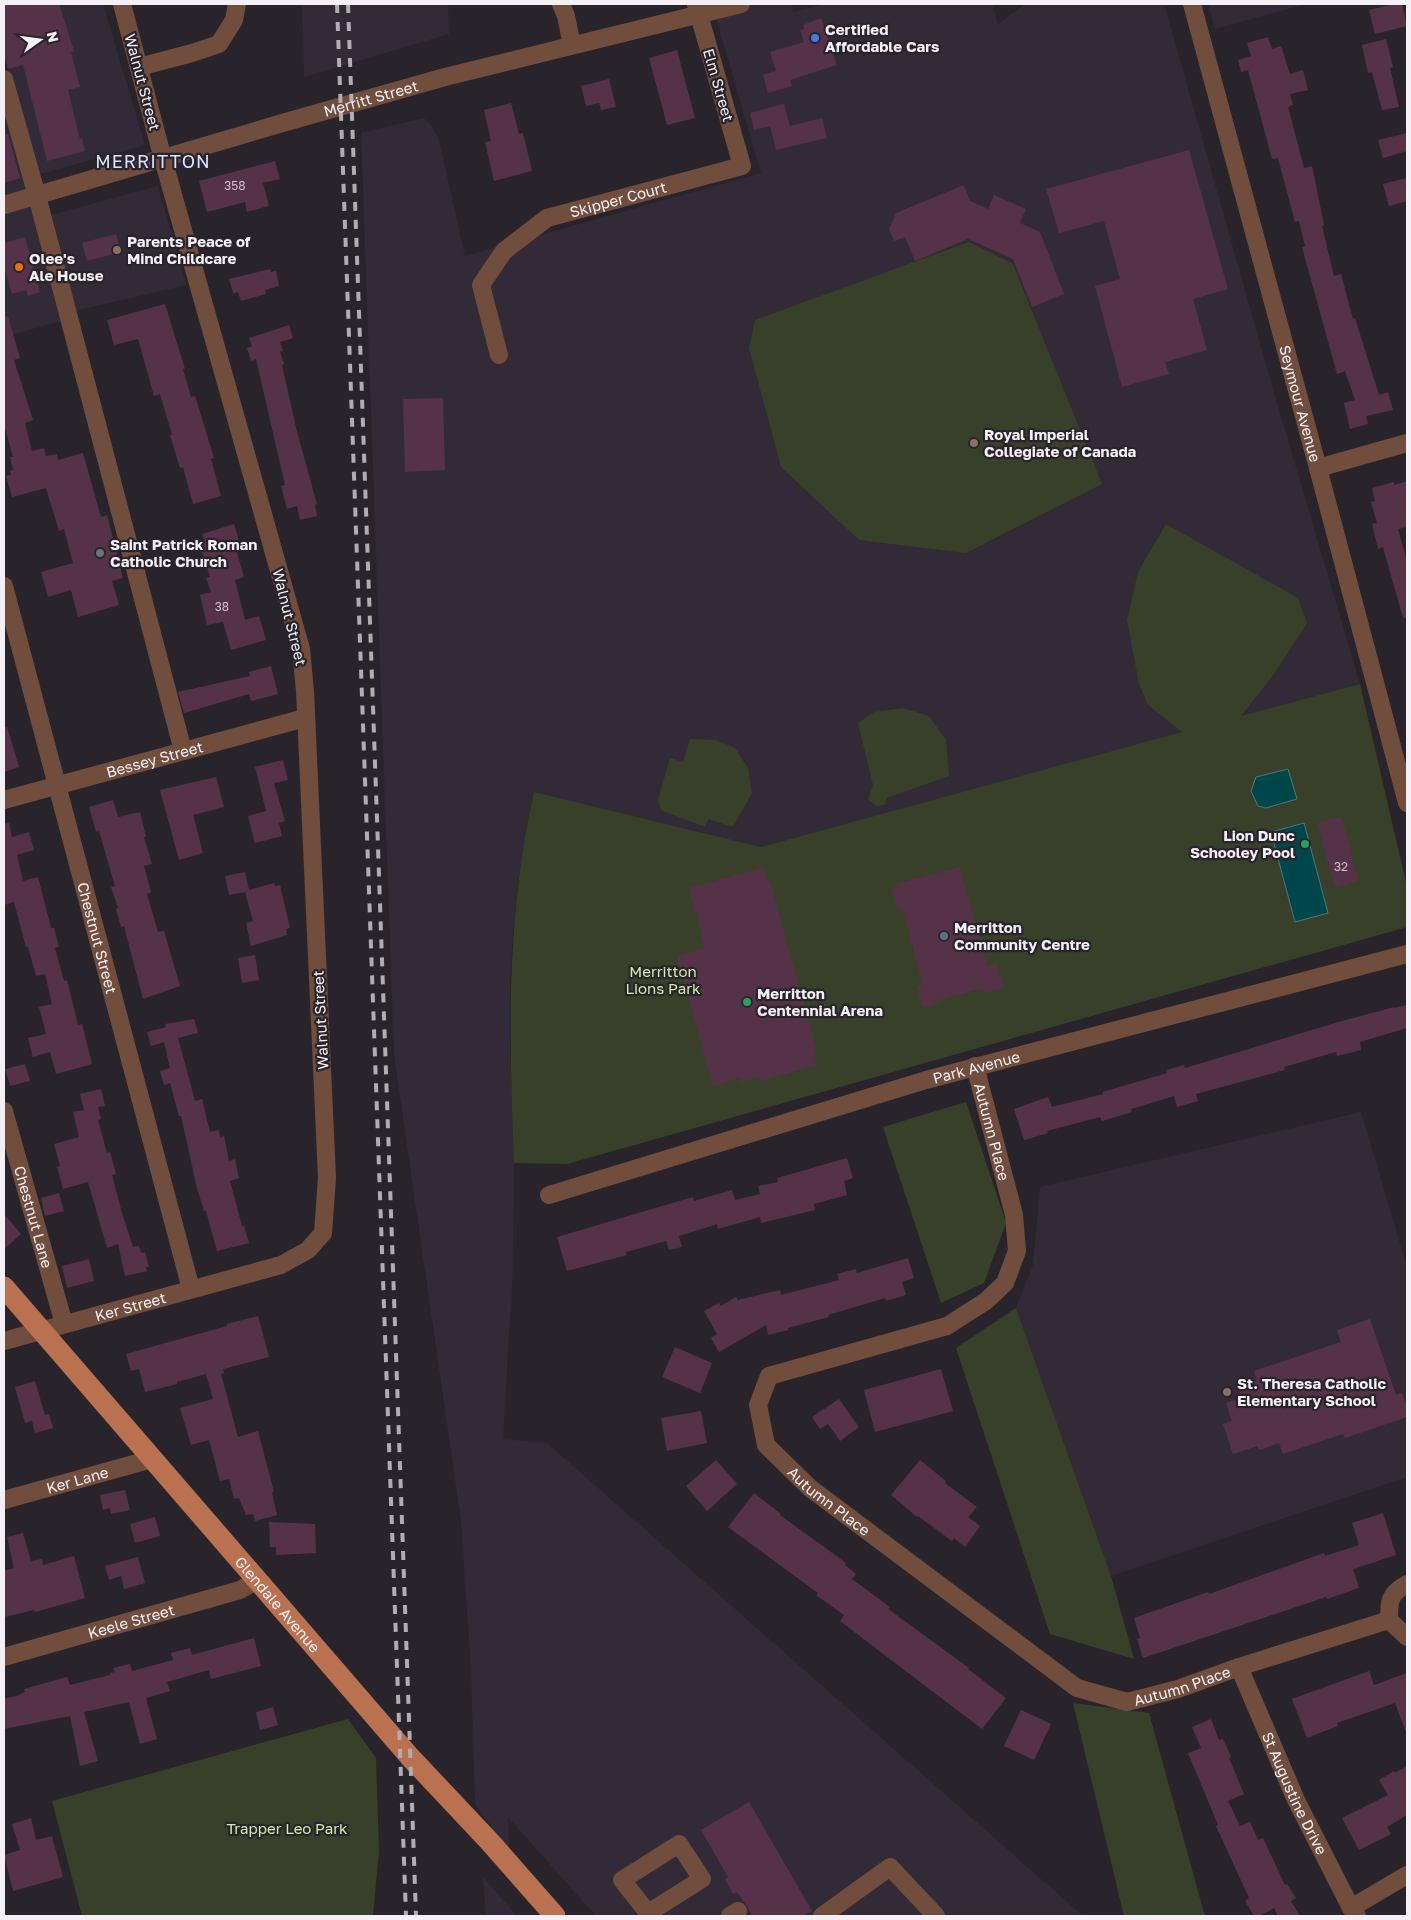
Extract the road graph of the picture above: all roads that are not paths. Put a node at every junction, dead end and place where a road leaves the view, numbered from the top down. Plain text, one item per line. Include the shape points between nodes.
1 (122, 4) edge
2 (237, 4) edge
3 (561, 4) edge
4 (742, 4) edge
5 (1192, 4) edge
6 (697, 9) edge
7 (572, 45) junction
8 (139, 67) junction
9 (4, 79) edge
10 (163, 158) junction
11 (742, 166) joint
12 (37, 196) junction
13 (4, 205) edge
14 (499, 355) dead end
15 (1407, 443) edge
16 (1318, 468) junction
17 (4, 586) edge
18 (305, 718) junction
19 (183, 751) junction
20 (57, 786) junction
21 (4, 800) edge
22 (1407, 803) edge
23 (1407, 954) edge
24 (975, 1066) junction
25 (4, 1111) edge
26 (549, 1195) dead end
27 (258, 1272) joint
28 (4, 1287) edge
29 (191, 1289) junction
30 (64, 1324) junction
31 (42, 1330) junction
32 (4, 1341) edge
33 (152, 1459) junction
34 (4, 1500) edge
35 (256, 1581) junction
36 (1407, 1584) edge
37 (1389, 1620) junction
38 (1407, 1637) edge
39 (4, 1658) edge
40 (1239, 1668) junction
41 (1407, 1875) edge
42 (1354, 1912) edge
43 (555, 1916) edge
44 (822, 1916) edge
45 (936, 1916) edge

1 - 8 street, Walnut Street
2 - 8 street via 234,20 219,44
3 - 7 street
4 - 6 street, Merritt Street
5 - 16 street, Seymour Avenue
6 - 7 street, Merritt Street
6 - 11 street, Elm Street
7 - 10 street, Merritt Street
8 - 10 street, Walnut Street
9 - 12 street
10 - 12 street, Merritt Street
10 - 18 street, Walnut Street via 301,649
11 - 14 street, Skipper Court via 547,218 504,251 481,285
12 - 13 street, Merritt Street
12 - 19 street
15 - 16 street
16 - 22 street, Seymour Avenue
17 - 20 street, Chestnut Street
18 - 19 street, Bessey Street
18 - 27 street, Walnut Street via 327,1178 323,1234 308,1250 281,1265
19 - 20 street, Bessey Street
20 - 21 street, Bessey Street
20 - 29 street, Chestnut Street
23 - 24 street, Park Avenue
24 - 26 street, Park Avenue
24 - 40 street, Autumn Place via 1014,1215 1017,1251 1005,1283 986,1301 947,1326 769,1376 758,1405 766,1445 810,1488 1077,1688 1127,1702
25 - 30 street, Chestnut Lane
27 - 29 street, Ker Street
28 - 31 main road, Glendale Avenue
29 - 30 street, Ker Street
30 - 31 street, Ker Street
31 - 32 street, Ker Street
31 - 33 main road, Glendale Avenue
33 - 34 street, Ker Lane
33 - 35 main road, Glendale Avenue
35 - 39 street, Keele Street via 240,1590
35 - 43 main road, Glendale Avenue
36 - 37 street via 1397,1590 1389,1601
37 - 38 street
37 - 40 street, Autumn Place
40 - 42 street, St Augustine Drive via 1296,1800
41 - 42 street
44 - 45 street via 890,1867

